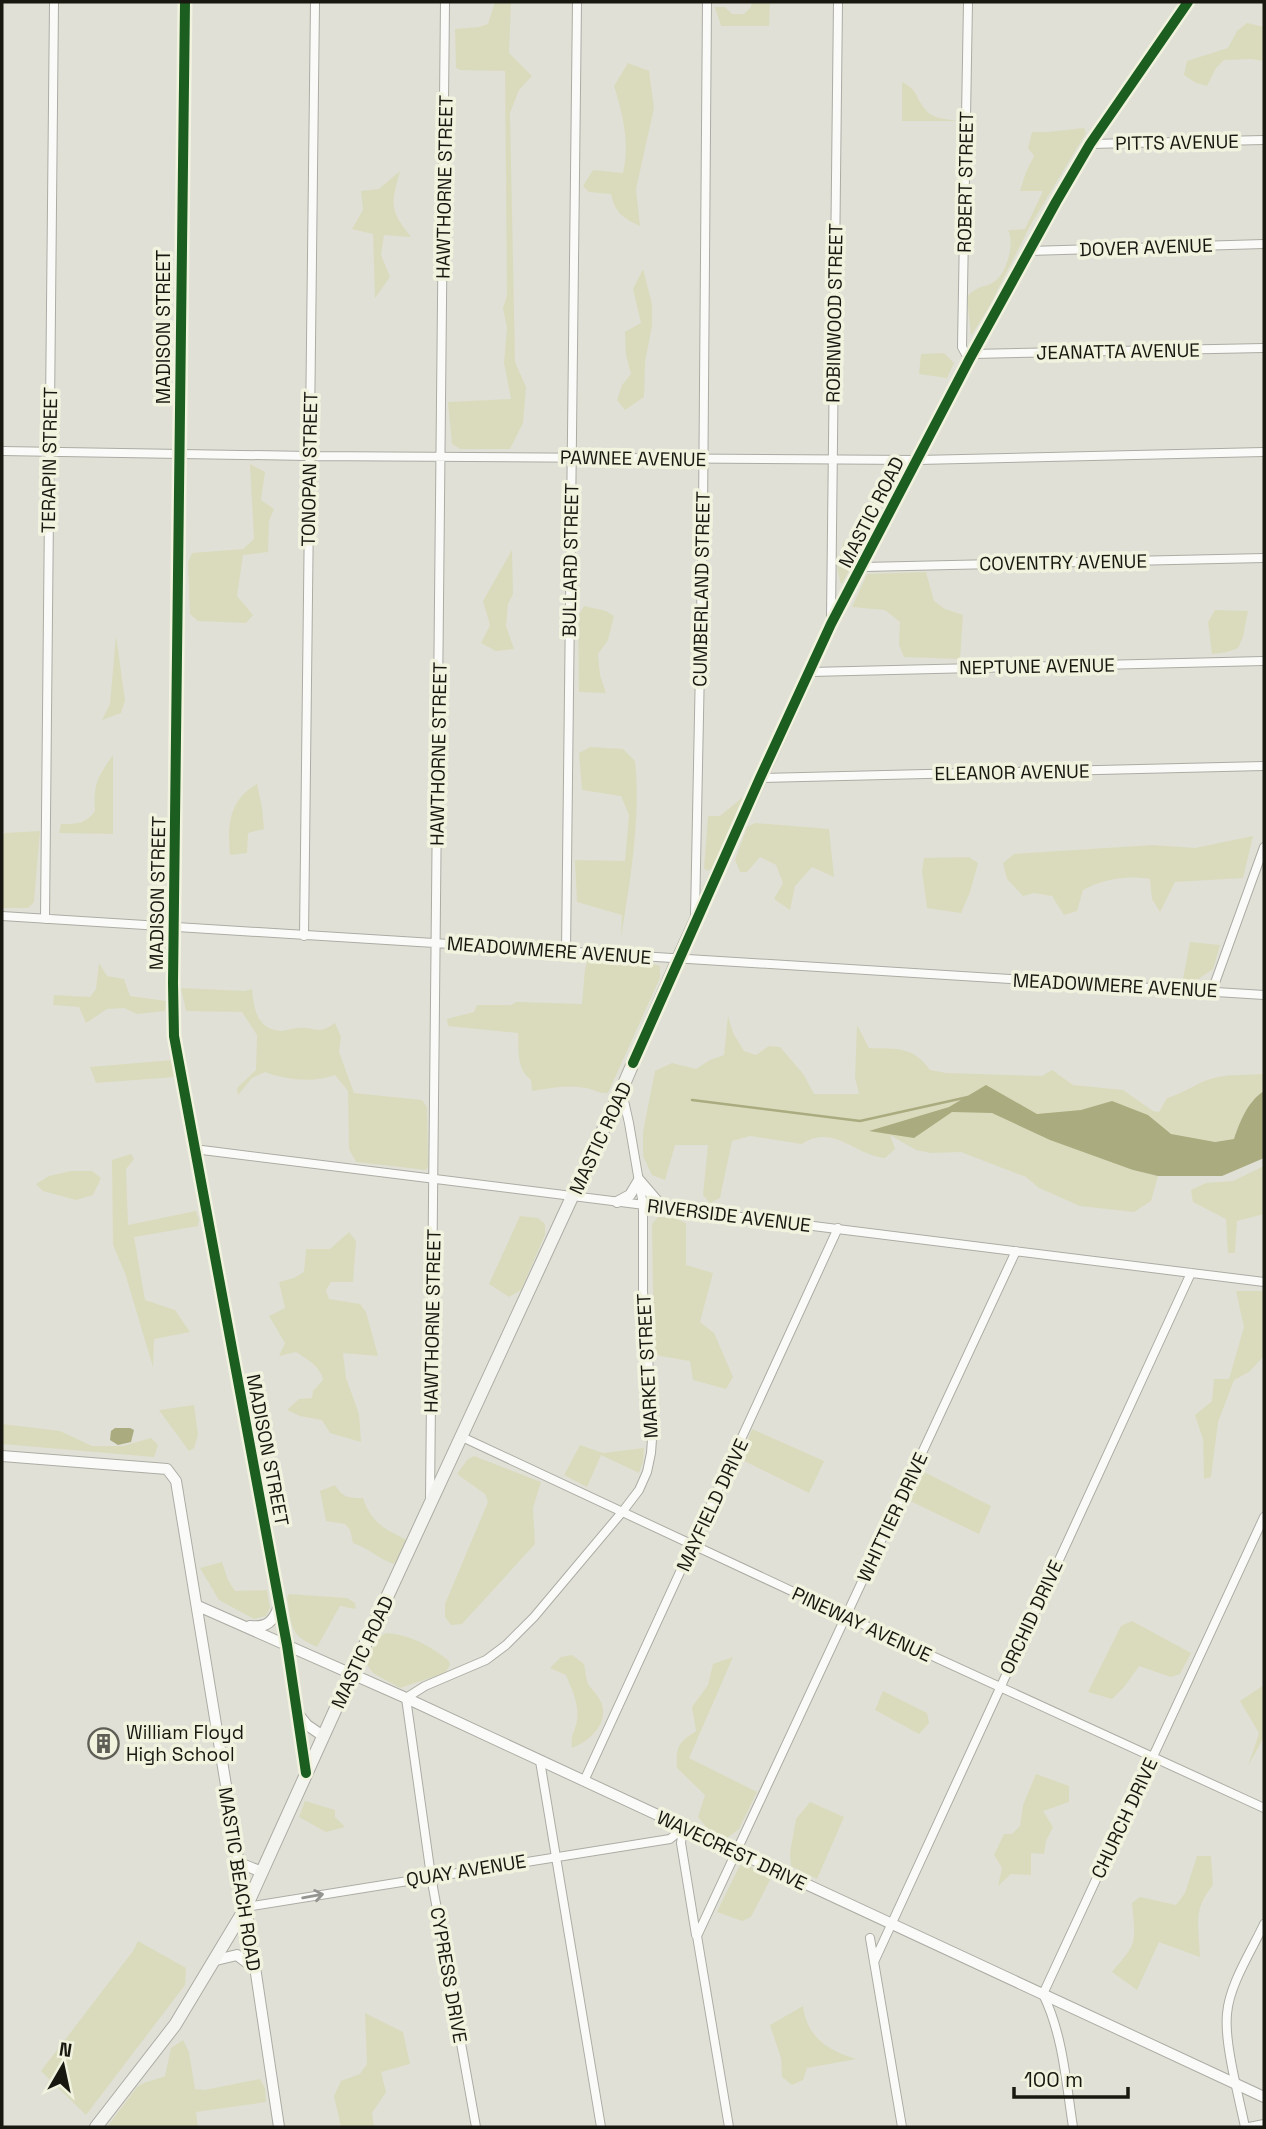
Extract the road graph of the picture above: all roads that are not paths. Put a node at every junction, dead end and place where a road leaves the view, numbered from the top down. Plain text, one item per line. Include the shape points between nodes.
1 (54, 2) edge
2 (185, 2) edge
3 (316, 2) edge
4 (445, 2) edge
5 (577, 2) edge
6 (707, 2) edge
7 (838, 2) edge
8 (968, 2) edge
9 (1188, 2) edge
10 (1264, 141) edge
11 (1090, 144) junction
12 (1264, 244) edge
13 (1029, 251) junction
14 (1264, 348) edge
15 (971, 357) junction
16 (2, 451) edge
17 (49, 451) junction
18 (1264, 452) edge
19 (180, 454) junction
20 (441, 455) junction
21 (309, 456) junction
22 (571, 458) junction
23 (703, 459) junction
24 (832, 460) junction
25 (918, 460) junction
26 (1264, 558) edge
27 (863, 566) junction
28 (831, 624) junction
29 (1264, 661) edge
30 (810, 672) junction
31 (1264, 766) edge
32 (760, 778) junction
33 (1264, 847) edge
34 (2, 916) edge
35 (45, 919) junction
36 (695, 924) junction
37 (174, 927) junction
38 (304, 936) junction
39 (436, 943) junction
40 (566, 951) junction
41 (678, 959) junction
42 (1212, 991) junction
43 (1264, 995) edge
44 (621, 1091) junction
45 (194, 1149) junction
46 (433, 1179) junction
47 (639, 1180) junction
48 (573, 1196) junction
49 (617, 1202) junction
50 (643, 1205) junction
51 (669, 1208) junction
52 (838, 1228) junction
53 (1016, 1251) junction
54 (1191, 1272) junction
55 (1264, 1282) edge
56 (462, 1437) junction
57 (2, 1456) edge
58 (430, 1506) junction
59 (623, 1511) junction
60 (1264, 1517) edge
61 (694, 1545) junction
62 (279, 1605) junction
63 (198, 1606) junction
64 (845, 1616) junction
65 (244, 1625) junction
66 (287, 1645) junction
67 (315, 1658) junction
68 (292, 1674) junction
69 (351, 1675) junction
70 (999, 1687) junction
71 (406, 1699) junction
72 (299, 1715) junction
73 (323, 1736) junction
74 (1152, 1756) junction
75 (540, 1761) junction
76 (306, 1773) junction
77 (584, 1782) junction
78 (1264, 1808) edge
79 (683, 1828) junction
80 (737, 1852) junction
81 (557, 1856) junction
82 (237, 1863) junction
83 (262, 1872) junction
84 (432, 1876) junction
85 (246, 1907) junction
86 (891, 1923) junction
87 (1264, 1924) edge
88 (696, 1936) junction
89 (870, 1938) dead end
90 (216, 1960) junction
91 (874, 1962) junction
92 (254, 1968) junction
93 (1043, 1994) junction
94 (1237, 2084) junction
95 (1264, 2097) edge
96 (1264, 2124) edge
97 (96, 2127) edge
98 (279, 2127) edge
99 (476, 2127) edge
100 (601, 2127) edge
101 (729, 2127) edge
102 (902, 2127) edge
103 (1073, 2127) edge
104 (1247, 2127) edge

1 - 17 street, TERAPIN STREET
2 - 19 street, MADISON STREET
3 - 21 street, TONOPAN STREET
4 - 20 street, HAWTHORNE STREET
5 - 22 street, BULLARD STREET
6 - 23 street, CUMBERLAND STREET
7 - 24 street, ROBINWOOD STREET
8 - 15 street, ROBERT STREET via 962,347
9 - 11 main road, MASTIC ROAD
10 - 11 street, PITTS AVENUE
11 - 13 main road, MASTIC ROAD
12 - 13 street, DOVER AVENUE
13 - 15 main road, MASTIC ROAD
14 - 15 street, JEANATTA AVENUE
15 - 25 main road, MASTIC ROAD
16 - 17 street, PAWNEE AVENUE
17 - 19 street, PAWNEE AVENUE
17 - 35 street, TERAPIN STREET
18 - 25 street, PAWNEE AVENUE
19 - 21 street, PAWNEE AVENUE
19 - 37 street, MADISON STREET
20 - 21 street, PAWNEE AVENUE
20 - 22 street, PAWNEE AVENUE
20 - 39 street, HAWTHORNE STREET
21 - 38 street, TONOPAN STREET
22 - 23 street, PAWNEE AVENUE
22 - 40 street, BULLARD STREET
23 - 24 street, PAWNEE AVENUE
23 - 36 street, CUMBERLAND STREET
24 - 25 street, PAWNEE AVENUE
24 - 28 street, ROBINWOOD STREET
25 - 27 main road, MASTIC ROAD
26 - 27 street, COVENTRY AVENUE
27 - 28 main road, MASTIC ROAD
28 - 30 main road, MASTIC ROAD
29 - 30 street, NEPTUNE AVENUE
30 - 32 main road, MASTIC ROAD
31 - 32 street, ELEANOR AVENUE
32 - 36 main road, MASTIC ROAD
33 - 42 street
34 - 35 street, MEADOWMERE AVENUE
35 - 37 street, MEADOWMERE AVENUE
36 - 41 main road, MASTIC ROAD
37 - 38 street, MEADOWMERE AVENUE
37 - 45 street, MADISON STREET via 174,1037
38 - 39 street, MEADOWMERE AVENUE
39 - 40 street, MEADOWMERE AVENUE
39 - 46 street, HAWTHORNE STREET
40 - 41 street, MEADOWMERE AVENUE
41 - 42 street, MEADOWMERE AVENUE
41 - 44 main road, MASTIC ROAD
42 - 43 street, MEADOWMERE AVENUE
44 - 47 street, MARKET STREET
44 - 48 main road, MASTIC ROAD
45 - 46 street, RIVERSIDE AVENUE
45 - 62 street, MADISON STREET
46 - 48 street, RIVERSIDE AVENUE
46 - 58 street, HAWTHORNE STREET
47 - 49 street via 631,1195
47 - 50 street, MARKET STREET
47 - 51 street
48 - 49 street, RIVERSIDE AVENUE
48 - 56 main road, MASTIC ROAD
49 - 50 street, RIVERSIDE AVENUE
50 - 51 street, RIVERSIDE AVENUE
50 - 59 street, MARKET STREET via 642,1291 653,1425 647,1472
51 - 52 street, RIVERSIDE AVENUE
52 - 53 street, RIVERSIDE AVENUE
52 - 61 street, MAYFIELD DRIVE
53 - 54 street, RIVERSIDE AVENUE
53 - 64 street, WHITTIER DRIVE
54 - 55 street, RIVERSIDE AVENUE
54 - 70 street, ORCHID DRIVE
56 - 58 main road, MASTIC ROAD
56 - 59 street, PINEWAY AVENUE
57 - 63 street, MASTIC BEACH ROAD via 167,1469 179,1494
58 - 69 main road, MASTIC ROAD
59 - 61 street, PINEWAY AVENUE
59 - 71 street, MARKET STREET via 506,1645 486,1660
60 - 74 street, CHURCH DRIVE
61 - 64 street, PINEWAY AVENUE
61 - 77 street, MAYFIELD DRIVE
62 - 65 street via 275,1617 265,1625
62 - 66 street, MADISON STREET
63 - 65 street, WAVECREST DRIVE
63 - 82 street, MASTIC BEACH ROAD
64 - 70 street, PINEWAY AVENUE
64 - 80 street, WHITTIER DRIVE
65 - 66 street, WAVECREST DRIVE
66 - 67 street, WAVECREST DRIVE
66 - 68 street, MADISON STREET
67 - 68 street via 297,1665
67 - 69 street, WAVECREST DRIVE
68 - 72 street, MADISON STREET
69 - 71 street, WAVECREST DRIVE
69 - 73 main road, MASTIC ROAD
70 - 74 street, PINEWAY AVENUE
70 - 86 street, ORCHID DRIVE
71 - 75 street, WAVECREST DRIVE
71 - 84 street, CYPRESS DRIVE
72 - 73 street
72 - 76 street, MADISON STREET
73 - 76 main road, MASTIC ROAD
74 - 78 street, PINEWAY AVENUE
74 - 93 street, CHURCH DRIVE
75 - 77 street, WAVECREST DRIVE
75 - 81 street
76 - 83 main road, MASTIC ROAD
77 - 79 street, WAVECREST DRIVE
79 - 80 street, WAVECREST DRIVE
79 - 81 street, QUAY AVENUE via 670,1839
79 - 88 street via 681,1843
80 - 86 street, WAVECREST DRIVE
80 - 88 street, WHITTIER DRIVE
81 - 84 street, QUAY AVENUE
81 - 100 street
82 - 83 street
82 - 85 street, MASTIC BEACH ROAD
83 - 85 main road, MASTIC ROAD
85 -> 84 street, QUAY AVENUE
84 - 99 street, CYPRESS DRIVE
85 - 90 main road, MASTIC ROAD
85 - 92 street, MASTIC BEACH ROAD
86 - 91 street, ORCHID DRIVE
86 - 93 street, WAVECREST DRIVE
87 - 94 street via 1235,1984 1227,2014
88 - 101 street
89 - 91 street
90 - 92 street via 237,1955
90 - 97 main road, MASTIC ROAD via 175,2025
91 - 102 street
92 - 98 street, MASTIC BEACH ROAD
93 - 94 street, WAVECREST DRIVE
93 - 103 street via 1060,2041
94 - 95 street, WAVECREST DRIVE
94 - 104 street
96 - 104 street

